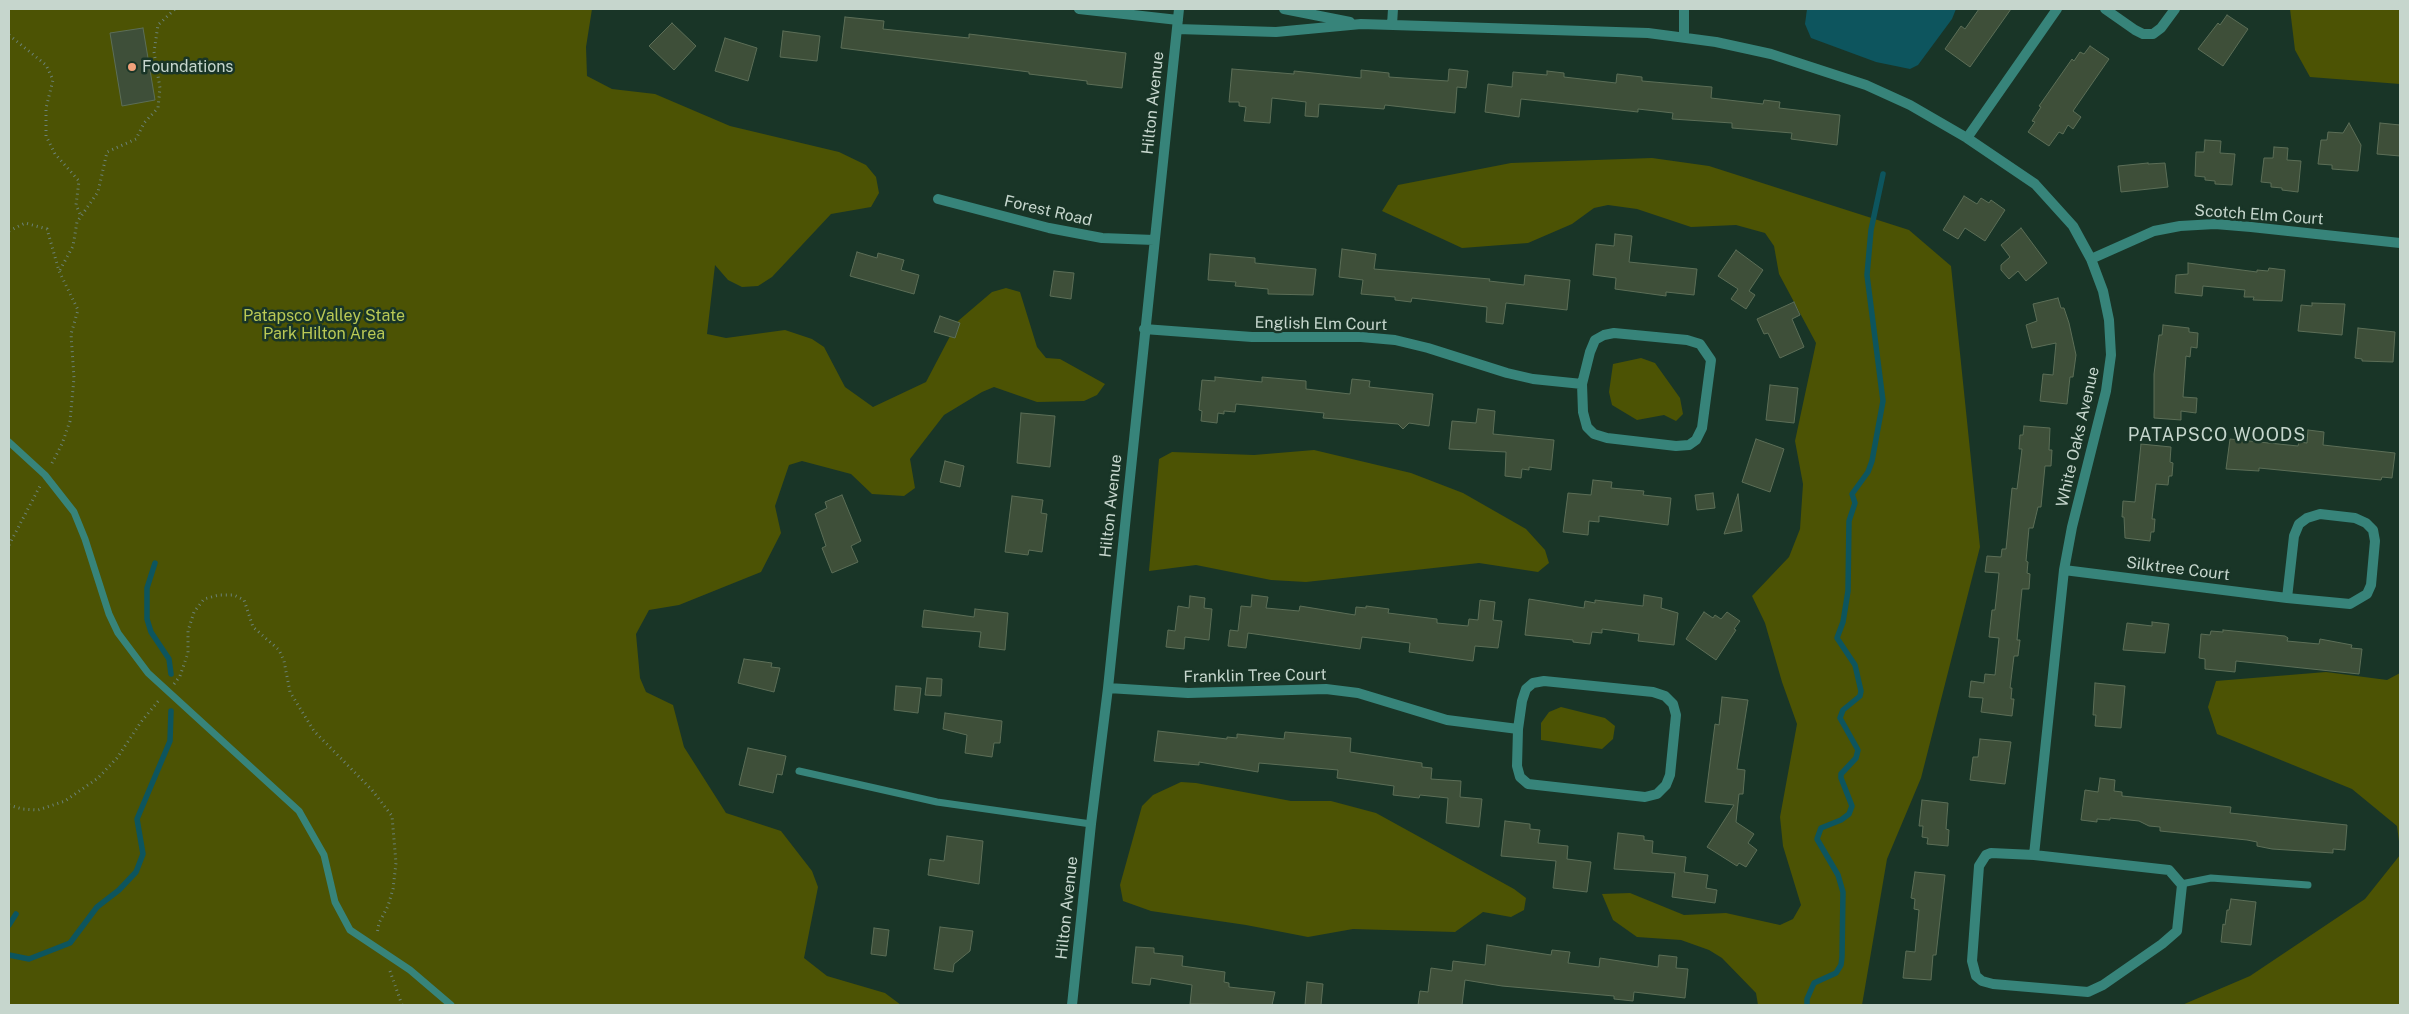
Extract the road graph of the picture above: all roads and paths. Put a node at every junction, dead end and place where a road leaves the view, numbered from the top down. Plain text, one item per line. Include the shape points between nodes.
1 (175, 9) edge
2 (1079, 9) edge
3 (1179, 9) edge
4 (1284, 9) edge
5 (1393, 9) edge
6 (1684, 9) edge
7 (2057, 9) edge
8 (2105, 9) edge
9 (2175, 9) edge
10 (1177, 24) junction
11 (1360, 24) junction
12 (1392, 25) junction
13 (9, 35) edge
14 (1684, 37) junction
15 (1967, 138) junction
16 (938, 199) dead end
17 (81, 216) junction
18 (9, 232) edge
19 (1154, 240) junction
20 (2400, 243) edge
21 (2092, 260) junction
22 (59, 271) junction
23 (1144, 329) junction
24 (1582, 384) junction
25 (9, 442) edge
26 (45, 475) junction
27 (9, 545) edge
28 (2064, 570) junction
29 (2287, 598) junction
30 (1108, 688) junction
31 (1518, 729) junction
32 (799, 770) dead end
33 (1091, 824) junction
34 (2034, 855) junction
35 (2181, 884) junction
36 (2308, 885) dead end
37 (451, 1005) edge
38 (1072, 1005) edge

1 - 17 path via 158,25 154,52 160,88 158,108 144,123 136,139 107,152 98,192
2 - 10 street, White Oaks Avenue
3 - 10 street, Hilton Avenue
4 - 11 street, White Oaks Avenue
5 - 12 street
6 - 14 street
7 - 15 street
8 - 9 street via 2135,30 2153,34
10 - 11 street, White Oaks Avenue via 1276,32
10 - 19 street, Hilton Avenue
11 - 12 street, White Oaks Avenue
12 - 14 street, White Oaks Avenue via 1648,33
13 - 17 path via 46,66 53,80 46,108 46,136 55,154 79,182 76,205
14 - 15 street, White Oaks Avenue via 1771,54 1821,68 1910,105
15 - 21 street, White Oaks Avenue via 2035,184 2073,226
16 - 19 street, Forest Road via 1049,228 1102,238
17 - 22 path via 73,246
18 - 22 path via 24,223 47,229
19 - 23 street, Hilton Avenue
20 - 21 street, Scotch Elm Court via 2251,227 2189,225 2154,231
21 - 28 street, White Oaks Avenue via 2109,320 2111,355 2106,391
22 - 26 path via 78,310 71,334 74,378 70,421
23 - 24 street, English Elm Court via 1242,337 1395,340 1507,373
23 - 30 street, Hilton Avenue
24 - 24 street via 1595,340 1614,333 1687,340 1700,344 1710,360 1702,428 1696,440 1688,445 1594,434 1587,427 1583,412
25 - 26 lane
26 - 27 path
26 - 37 lane via 74,512 118,634 148,673 299,811 324,855 335,902 350,930 410,970
28 - 29 street, Silktree Court
28 - 34 street, White Oaks Avenue
29 - 29 street, Silktree Court via 2294,536 2299,524 2320,514 2355,518 2373,530 2371,585 2367,594 2350,604
30 - 31 street, Franklin Tree Court via 1188,693 1326,689 1358,693 1447,720
30 - 33 street, Hilton Avenue
31 - 31 street via 1522,701 1526,689 1533,682 1653,692 1665,696 1673,704 1676,716 1670,775 1657,794 1644,797 1528,784 1520,777 1516,766
32 - 33 lane via 937,802
33 - 38 street, Hilton Avenue
34 - 35 street via 2160,867 2169,870
34 - 35 street via 1991,853 1986,855 1980,866 1972,961 1976,976 1982,981 2078,992 2096,988 2175,935 2183,893
35 - 36 lane via 2211,878

